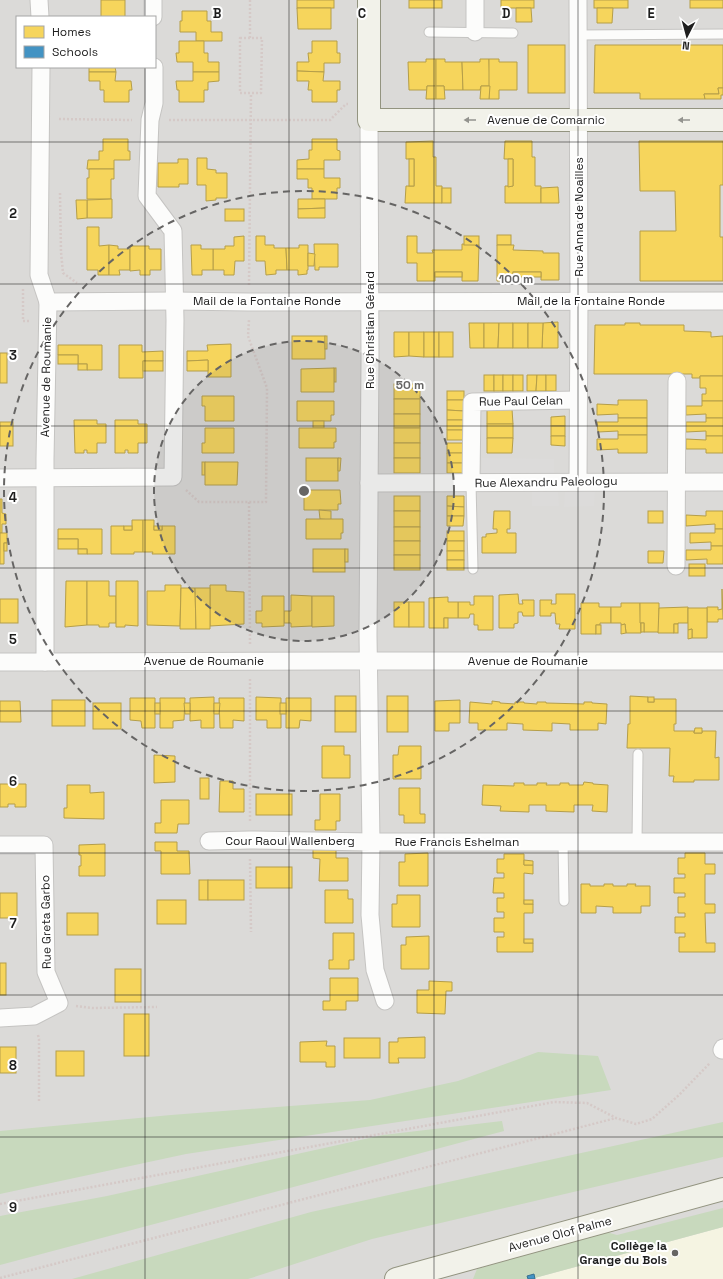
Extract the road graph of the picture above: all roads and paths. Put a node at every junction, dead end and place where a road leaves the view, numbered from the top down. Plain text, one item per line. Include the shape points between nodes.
1 (39, 0) edge
2 (153, 0) edge
3 (250, 0) edge
4 (369, 0) edge
5 (475, 0) edge
6 (578, 0) edge
7 (40, 16) edge
8 (153, 16) edge
9 (429, 32) dead end
10 (475, 32) junction
11 (513, 33) dead end
12 (723, 34) edge
13 (578, 35) junction
14 (250, 38) junction
15 (41, 68) edge
16 (154, 68) edge
17 (251, 93) junction
18 (353, 104) dead end
19 (150, 120) junction
20 (250, 120) junction
21 (369, 120) junction
22 (579, 120) junction
23 (723, 120) edge
24 (59, 126) dead end
25 (60, 192) dead end
26 (82, 288) dead end
27 (249, 290) dead end
28 (174, 301) junction
29 (369, 301) junction
30 (579, 301) junction
31 (723, 301) edge
32 (48, 302) junction
33 (249, 313) dead end
34 (676, 381) dead end
35 (578, 400) junction
36 (173, 477) junction
37 (0, 478) edge
38 (46, 478) junction
39 (676, 481) junction
40 (578, 482) junction
41 (723, 482) edge
42 (369, 483) junction
43 (471, 483) junction
44 (249, 502) junction
45 (676, 566) dead end
46 (473, 569) dead end
47 (250, 661) junction
48 (368, 661) junction
49 (723, 661) edge
50 (0, 662) edge
51 (45, 662) junction
52 (638, 754) dead end
53 (250, 840) junction
54 (209, 841) dead end
55 (371, 842) junction
56 (563, 842) junction
57 (723, 842) edge
58 (637, 843) junction
59 (0, 845) edge
60 (564, 901) dead end
61 (251, 932) dead end
62 (385, 1001) dead end
63 (59, 1003) junction
64 (157, 1007) dead end
65 (34, 1016) junction
66 (0, 1018) edge
67 (722, 1049) edge
68 (39, 1103) dead end
69 (616, 1118) junction
70 (723, 1189) edge
71 (0, 1204) edge
72 (0, 1278) edge
73 (396, 1279) edge

1 - 7 street
2 - 8 street
3 - 14 path
4 - 21 street, Rue Christian Gérard
5 - 10 street
6 - 13 street, Rue Anna de Noailles
9 - 10 lane
10 - 11 lane
12 - 13 lane
13 - 22 street, Rue Anna de Noailles
14 - 17 path via 240,38 240,93
14 - 17 path via 262,38 261,93
15 - 32 street via 39,275
16 - 19 street via 154,103
17 - 20 path
18 - 20 path via 346,104 330,120
19 - 20 path
19 - 24 path via 58,119
19 - 28 street via 147,196 173,231
20 - 27 path
22 -> 21 street, Avenue de Comarnic
21 - 29 street, Rue Christian Gérard
23 -> 22 street, Avenue de Comarnic
22 - 30 street, Rue Anna de Noailles
25 - 26 path via 63,273
28 - 29 street, Mail de la Fontaine Ronde
28 - 32 street, Mail de la Fontaine Ronde
28 - 36 street
29 - 30 street, Mail de la Fontaine Ronde
29 - 42 street, Rue Christian Gérard
30 - 31 street, Mail de la Fontaine Ronde
30 - 35 street, Rue Anna de Noailles
32 - 38 street, Avenue de Roumanie
33 - 44 path via 248,336 267,388 266,502
34 - 39 street
35 - 40 street, Rue Anna de Noailles
35 - 43 street, Rue Paul Celan via 472,402
36 - 38 street
36 - 44 path via 199,502
37 - 38 street
38 - 51 street, Avenue de Roumanie
39 - 40 street, Rue Alexandru Paleologu
39 - 41 street, Rue Alexandru Paleologu
39 - 45 street
40 - 43 street, Rue Alexandru Paleologu
42 - 43 street, Rue Alexandru Paleologu
42 - 48 street, Rue Christian Gérard
43 - 46 lane
44 - 47 path
47 - 48 street, Avenue de Roumanie
47 - 51 street, Avenue de Roumanie
47 - 53 path
48 - 49 street, Avenue de Roumanie
48 - 55 street
50 - 51 street
52 - 58 lane
53 - 54 street, Cour Raoul Wallenberg
53 - 55 street, Cour Raoul Wallenberg
53 - 61 path
55 - 56 street, Rue Francis Eshelman
55 - 62 street via 370,915 375,970
56 - 58 street, Rue Francis Eshelman
56 - 60 lane
57 - 58 street, Rue Francis Eshelman
59 - 63 street, Rue Greta Garbo via 44,845 46,972
63 - 64 path via 92,1008
63 - 65 street
65 - 66 street
65 - 68 path via 38,1039
67 - 69 path via 679,1095 652,1119 636,1124
69 - 71 path via 587,1103 554,1102
69 - 72 path
70 - 73 street, Avenue Olof Palme

